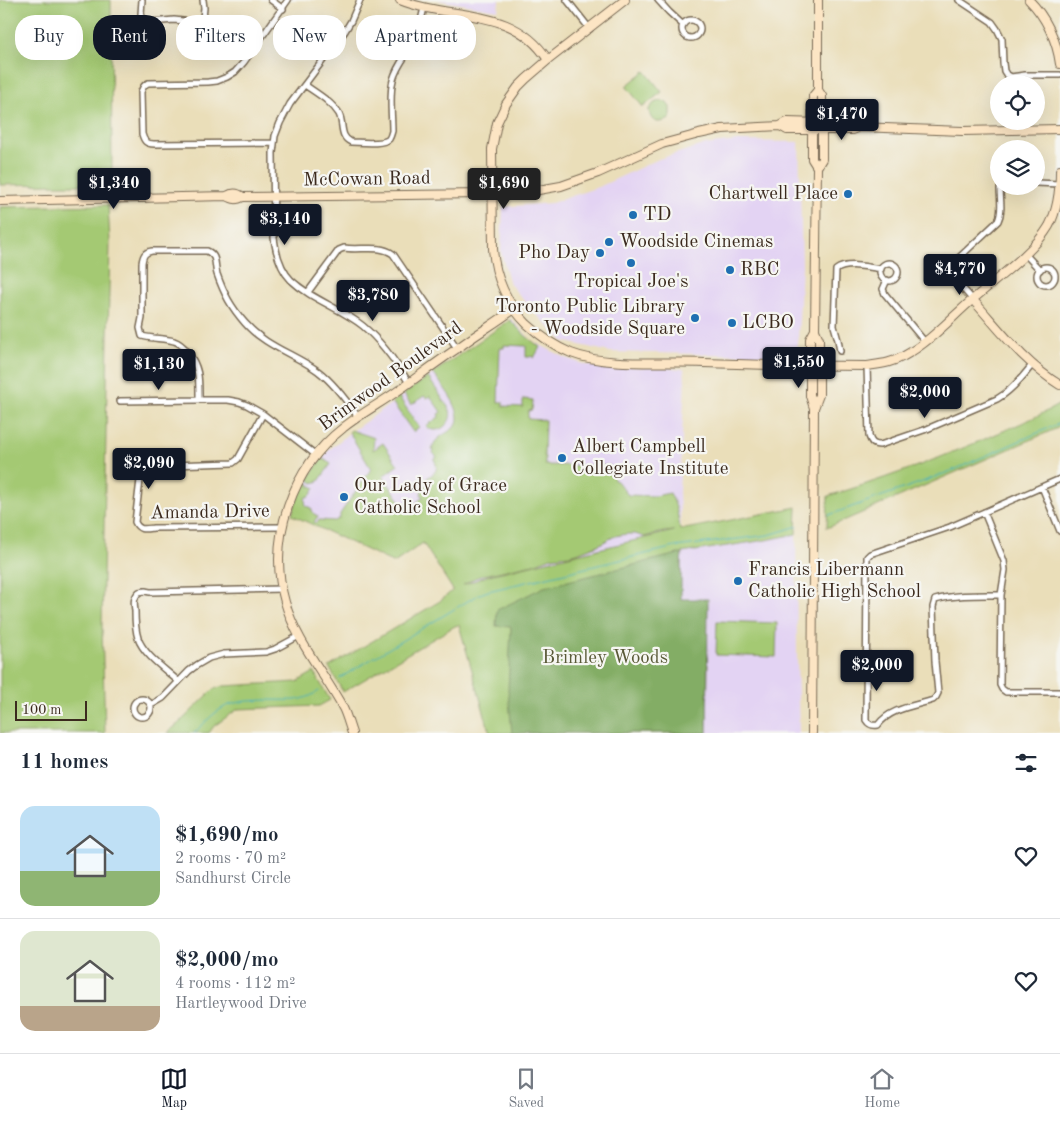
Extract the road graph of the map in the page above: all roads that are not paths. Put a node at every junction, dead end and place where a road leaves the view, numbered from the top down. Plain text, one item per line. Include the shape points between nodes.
1 (142, 0) edge
2 (203, 0) edge
3 (271, 0) edge
4 (288, 0) edge
5 (360, 0) edge
6 (400, 0) edge
7 (567, 0) edge
8 (625, 0) edge
9 (658, 0) edge
10 (818, 0) edge
11 (959, 0) edge
12 (1029, 0) edge
13 (424, 8) junction
14 (283, 9) junction
15 (682, 24) dead end
16 (590, 29) junction
17 (1056, 34) edge
18 (548, 60) junction
19 (1060, 64) edge
20 (1060, 76) edge
21 (305, 84) junction
22 (818, 90) junction
23 (813, 126) junction
24 (822, 126) junction
25 (1060, 130) edge
26 (274, 143) junction
27 (817, 167) junction
28 (1060, 170) edge
29 (1045, 183) edge
30 (1060, 184) edge
31 (492, 194) junction
32 (1000, 195) edge
33 (274, 197) junction
34 (0, 201) edge
35 (1025, 254) junction
36 (881, 269) junction
37 (1040, 270) dead end
38 (887, 280) junction
39 (308, 292) junction
40 (973, 300) junction
41 (514, 309) junction
42 (815, 330) junction
43 (925, 342) junction
44 (457, 348) junction
45 (840, 351) dead end
46 (1032, 365) junction
47 (810, 366) junction
48 (819, 366) junction
49 (867, 366) junction
50 (409, 383) junction
51 (1060, 385) edge
52 (200, 400) junction
53 (120, 401) dead end
54 (814, 408) junction
55 (263, 414) junction
56 (358, 418) junction
57 (316, 455) junction
58 (1060, 479) edge
59 (1042, 487) junction
60 (984, 512) junction
61 (282, 527) junction
62 (1060, 531) edge
63 (282, 590) junction
64 (1001, 595) junction
65 (299, 636) junction
66 (178, 681) junction
67 (1060, 692) edge
68 (151, 705) dead end
69 (352, 733) edge
70 (812, 733) edge

1 - 2 street via 141,14 145,21 192,22 203,18
3 - 14 street
4 - 14 street
5 - 21 street via 351,21
6 - 13 main road
7 - 16 street
8 - 16 main road
9 - 15 street
10 - 22 main road
11 - 20 street via 997,28 1002,39 1006,74
12 - 17 main road
13 - 18 main road via 505,23 536,44
13 - 21 street via 414,42 400,62 392,82 392,131 388,140 347,140 338,112
14 - 26 street via 244,62 227,77 208,82 148,83 141,92 142,134 143,140 149,144
16 - 18 main road
17 - 19 main road
18 - 31 main road via 518,87 497,123 492,149
21 - 26 street via 285,112
22 - 23 main road via 813,96
22 - 24 main road via 822,96
23 - 24 main road, McCowan Road
23 - 27 main road via 812,159
23 - 31 main road, McCowan Road via 787,130 780,126 734,128 699,134 662,144 598,174 561,186
24 - 25 main road, McCowan Road via 852,124 859,128 962,131
24 - 27 main road via 822,159
26 - 33 street
27 - 42 main road
28 - 30 main road
29 - 30 street
30 - 35 main road via 1057,206 1049,226
31 - 33 main road, McCowan Road
31 - 41 main road via 494,260 504,292
32 - 40 street via 998,221 948,266 950,274
33 - 34 main road, McCowan Road via 243,197 231,193 227,196
33 - 39 street via 274,238 280,264 290,280
35 - 37 street
35 - 40 main road
36 - 38 street via 881,275
36 - 38 street via 888,263 897,268 895,279
36 - 45 street via 844,265 836,270 834,326
38 - 43 street via 883,290 885,294
39 - 44 street via 338,250 389,252
39 - 50 street via 364,327 386,348
40 - 43 main road
40 - 46 main road
41 - 44 main road, Brimwood Boulevard
41 - 47 main road via 547,341 570,353 598,359
42 - 47 main road via 810,339
42 - 48 main road via 819,339
43 - 49 main road via 894,361
44 - 50 main road, Brimwood Boulevard
46 - 49 street via 1011,390 997,399 880,445 871,442 869,436
46 - 51 main road
47 - 48 main road
47 - 54 main road via 810,396
48 - 49 main road
48 - 54 main road via 819,395
50 - 56 main road, Brimwood Boulevard
52 - 53 street
52 - 55 street via 239,402
52 - 56 street via 196,363 185,349 176,341 142,336 140,332 142,256 147,252 207,251 213,254 223,292 247,325 326,378
54 - 70 main road
55 - 57 street
55 - 61 street, Amanda Drive via 233,463 153,463 146,466 140,480 135,522 141,529
56 - 57 main road, Brimwood Boulevard via 342,428
57 - 61 main road, Brimwood Boulevard via 291,496
58 - 59 street
59 - 60 street
59 - 62 street
60 - 64 street via 1004,561
60 - 64 street via 867,557 866,720 869,724 878,725 891,713 936,697 935,600
61 - 63 main road, Brimwood Boulevard via 279,551
63 - 65 main road, Brimwood Boulevard
63 - 66 street via 139,592 134,599 138,639 145,650
64 - 67 street via 1002,689 1006,692
65 - 66 street via 266,652 210,658
65 - 69 main road, Brimwood Boulevard via 344,710
66 - 68 street via 163,698

